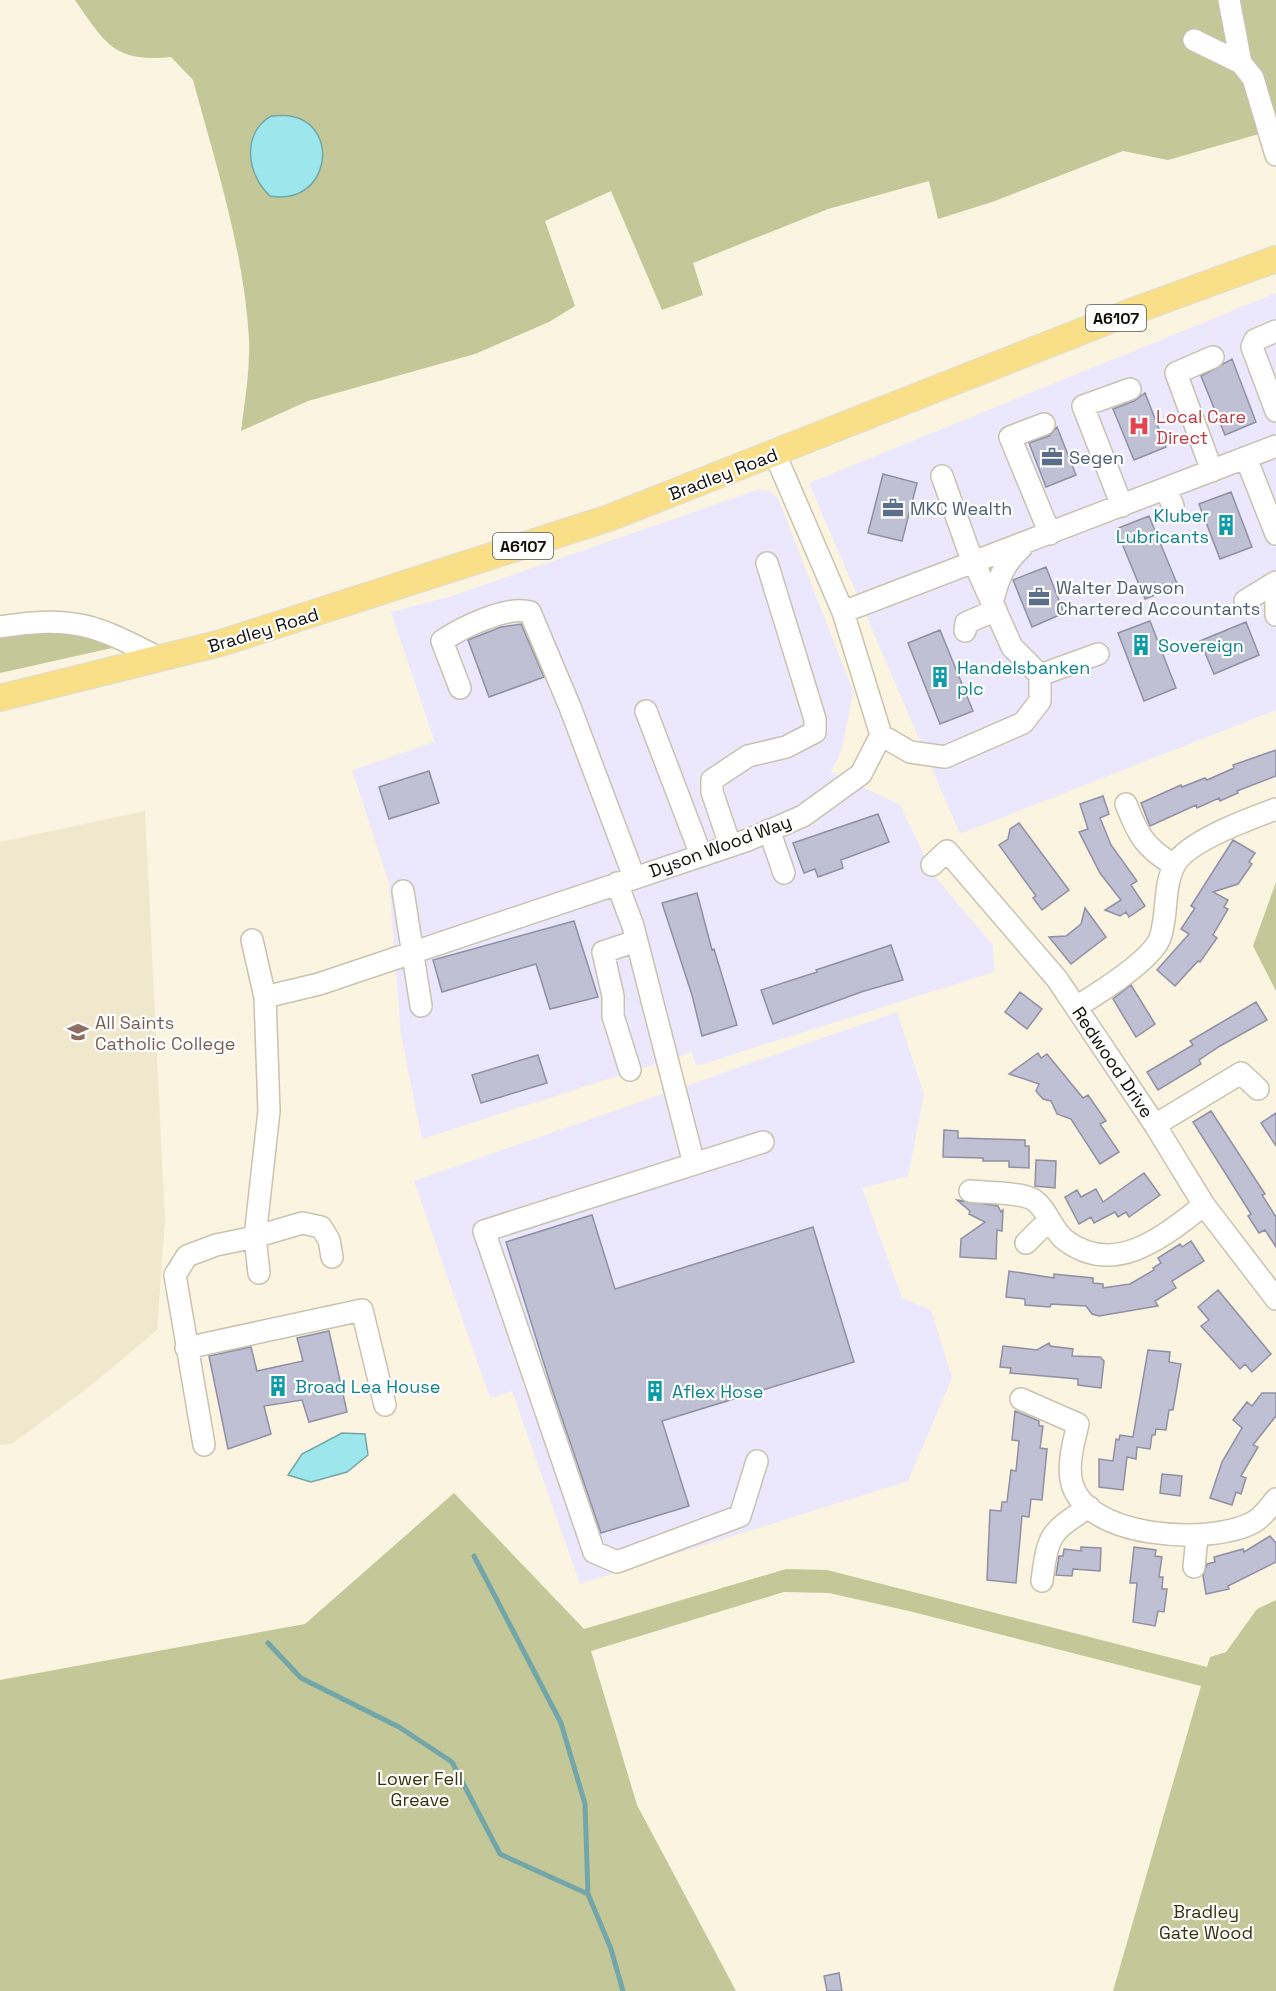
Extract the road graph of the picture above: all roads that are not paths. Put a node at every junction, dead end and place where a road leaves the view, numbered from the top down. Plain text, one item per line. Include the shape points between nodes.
1 (1229, 0) edge
2 (1194, 40) dead end
3 (1241, 63) junction
4 (1276, 155) edge
5 (1276, 259) edge
6 (1276, 331) edge
7 (1213, 357) dead end
8 (1130, 389) dead end
9 (1276, 411) edge
10 (1044, 424) dead end
11 (1274, 447) edge
12 (775, 454) junction
13 (1246, 458) junction
14 (1212, 471) junction
15 (942, 476) dead end
16 (1122, 506) junction
17 (1050, 534) junction
18 (1276, 534) edge
19 (1024, 544) junction
20 (767, 563) dead end
21 (976, 563) junction
22 (1276, 582) edge
23 (1276, 588) edge
24 (1245, 601) dead end
25 (994, 606) junction
26 (843, 612) junction
27 (1276, 615) edge
28 (0, 627) edge
29 (965, 632) dead end
30 (1098, 654) dead end
31 (161, 659) junction
32 (1040, 675) junction
33 (460, 688) dead end
34 (0, 698) edge
35 (646, 711) dead end
36 (881, 735) junction
37 (1126, 804) dead end
38 (1276, 809) edge
39 (769, 830) junction
40 (730, 845) junction
41 (701, 855) junction
42 (932, 865) dead end
43 (1174, 865) junction
44 (784, 873) dead end
45 (626, 880) junction
46 (403, 891) dead end
47 (252, 940) dead end
48 (636, 941) junction
49 (413, 952) junction
50 (265, 997) junction
51 (421, 1006) dead end
52 (1076, 1007) junction
53 (630, 1070) dead end
54 (1258, 1089) dead end
55 (1155, 1125) junction
56 (763, 1142) dead end
57 (694, 1164) junction
58 (970, 1191) dead end
59 (1204, 1205) junction
60 (1049, 1220) junction
61 (255, 1238) junction
62 (1026, 1243) dead end
63 (332, 1257) dead end
64 (259, 1273) dead end
65 (1276, 1299) edge
66 (186, 1348) junction
67 (1021, 1399) dead end
68 (385, 1405) dead end
69 (198, 1433) dead end
70 (757, 1461) dead end
71 (1276, 1499) edge
72 (1089, 1507) junction
73 (1197, 1537) junction
74 (1194, 1567) dead end
75 (1042, 1581) dead end

1 - 3 street
2 - 3 street
3 - 4 street via 1253,78
5 - 12 main road, Bradley Road / A6107 via 1128,313
6 - 9 street via 1255,340 1252,347
7 - 14 street via 1176,373
8 - 16 street via 1083,406
10 - 17 street via 1010,436
11 - 13 street
12 - 26 street
12 - 31 main road, Bradley Road / A6107 via 598,522 240,638
13 - 14 street
13 - 18 street
14 - 16 street via 1170,497
15 - 21 street
16 - 17 street via 1091,527
17 - 19 street
19 - 21 street
19 - 25 street via 1009,559 999,578
20 - 40 street via 815,719 815,732 786,747 748,756 712,780 712,792
21 - 25 street
21 - 26 street
22 - 24 street
23 - 27 street
25 - 29 street via 966,623
25 - 32 street via 1012,646
26 - 36 street
28 - 31 street via 34,621 74,622 111,632
30 - 32 street
31 - 34 main road, Bradley Road / A6107
32 - 36 street via 1040,701 1023,723 945,757 910,752
33 - 45 street via 442,641 460,629 511,611 530,612 570,707
35 - 41 street
36 - 39 street, Dyson Wood Way via 861,774 803,816
37 - 43 street via 1137,833 1153,852
38 - 43 street via 1204,840
39 - 40 street, Dyson Wood Way
39 - 44 street
40 - 41 street, Dyson Wood Way
41 - 45 street, Dyson Wood Way
42 - 52 street, Redwood Drive via 947,851
43 - 52 street via 1160,940 1125,976
45 - 48 street
45 - 49 street, Dyson Wood Way
46 - 49 street
47 - 50 street
48 - 53 street via 603,952 614,1016
48 - 57 street
49 - 50 street, Dyson Wood Way via 319,984
49 - 51 street
50 - 61 street via 269,1111
52 - 55 street, Redwood Drive
54 - 55 street via 1241,1073
55 - 59 street, Redwood Drive
56 - 57 street
57 - 70 street via 484,1231 594,1552 617,1562 740,1516
58 - 60 street via 1034,1200
59 - 60 street via 1168,1233 1121,1255 1101,1256 1084,1251 1064,1239
59 - 65 street, Redwood Drive
60 - 62 street
61 - 63 street via 302,1223 321,1227 329,1240
61 - 64 street
61 - 66 street via 216,1245 188,1256 175,1275
66 - 68 street via 362,1310
66 - 69 street
67 - 72 street via 1077,1424 1071,1480
71 - 73 street via 1254,1522
72 - 73 street via 1118,1525
72 - 75 street via 1051,1536
73 - 74 street

